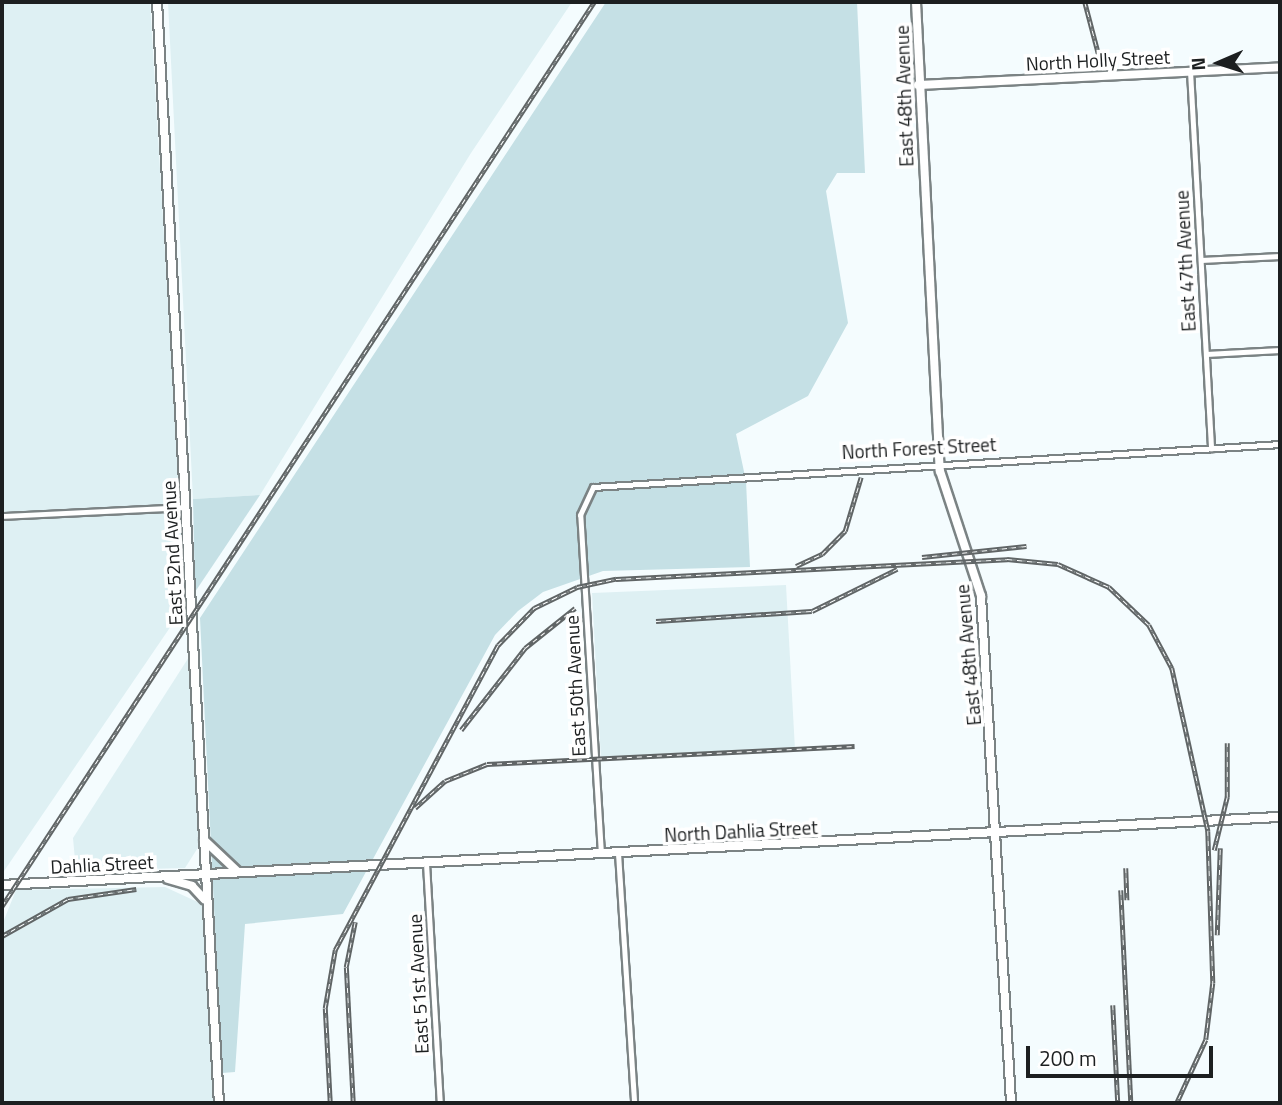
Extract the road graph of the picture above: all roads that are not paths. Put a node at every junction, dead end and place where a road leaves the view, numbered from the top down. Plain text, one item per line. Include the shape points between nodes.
1 (157, 2) edge
2 (916, 2) edge
3 (1280, 67) edge
4 (1190, 71) junction
5 (918, 85) junction
6 (1280, 256) edge
7 (1201, 260) junction
8 (1280, 350) edge
9 (1206, 354) junction
10 (1280, 444) edge
11 (1212, 448) junction
12 (940, 463) junction
13 (185, 507) junction
14 (580, 515) joint
15 (2, 516) edge
16 (1280, 817) edge
17 (202, 831) junction
18 (997, 834) junction
19 (618, 853) junction
20 (601, 854) junction
21 (426, 863) junction
22 (239, 873) junction
23 (204, 874) junction
24 (155, 877) junction
25 (2, 885) edge
26 (206, 900) junction
27 (219, 1103) edge
28 (440, 1103) edge
29 (634, 1103) edge
30 (1011, 1103) edge

1 - 13 street, East 52nd Avenue
2 - 5 street, East 48th Avenue
3 - 4 street, North Holly Street
4 - 5 street, North Holly Street
4 - 7 street, East 47th Avenue
5 - 12 street, East 48th Avenue
6 - 7 street
7 - 9 street, East 47th Avenue
8 - 9 street
9 - 11 street, East 47th Avenue
10 - 11 street, North Forest Street
11 - 12 street, North Forest Street
12 - 14 street, North Forest Street via 606,483 586,494
12 - 18 street, East 48th Avenue via 946,501 980,586
13 - 15 street
13 - 17 street, East 52nd Avenue
14 - 20 street, East 50th Avenue
16 - 18 street, North Dahlia Street
17 - 22 street via 209,850
17 - 23 street, East 52nd Avenue
18 - 19 street, North Dahlia Street
18 - 30 street, East 48th Avenue
19 - 20 street, North Dahlia Street
19 - 29 street
20 - 21 street, North Dahlia Street
21 - 22 street, North Dahlia Street
21 - 28 street, East 51st Avenue
22 - 23 street, North Dahlia Street
23 - 24 street, Dahlia Street
23 - 26 street, East 52nd Avenue
24 - 25 street, Dahlia Street
24 - 26 street via 192,886
26 - 27 street, East 52nd Avenue

